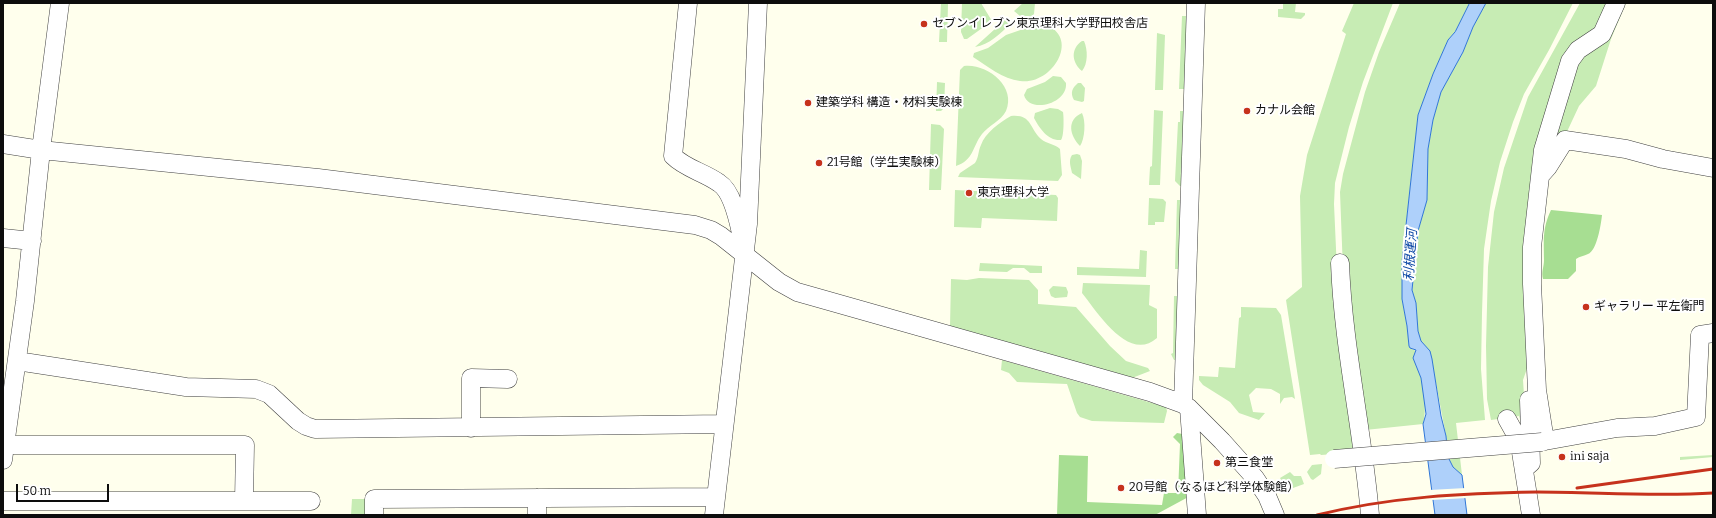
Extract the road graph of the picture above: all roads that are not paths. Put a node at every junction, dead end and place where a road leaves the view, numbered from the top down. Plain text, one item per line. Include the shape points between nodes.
1 (60, 3) edge
2 (688, 3) edge
3 (758, 3) edge
4 (1196, 3) edge
5 (1616, 3) edge
6 (3, 144) edge
7 (41, 150) junction
8 (1713, 168) edge
9 (1539, 177) junction
10 (741, 233) dead end
11 (3, 238) edge
12 (32, 241) junction
13 (744, 254) junction
14 (1340, 263) dead end
15 (1713, 333) edge
16 (12, 364) edge
17 (1536, 372) junction
18 (508, 379) dead end
19 (1186, 406) junction
20 (1507, 419) dead end
21 (724, 424) junction
22 (471, 428) junction
23 (5, 442) edge
24 (1542, 442) dead end
25 (1334, 459) dead end
26 (1524, 469) junction
27 (716, 497) junction
28 (3, 501) edge
29 (244, 501) junction
30 (312, 501) dead end
31 (537, 506) edge
32 (374, 515) edge
33 (714, 515) edge
34 (1197, 515) edge
35 (1275, 515) edge
36 (1370, 515) edge
37 (1531, 515) edge

1 - 7 street
2 - 10 street via 673,156 681,164 720,183 735,206
3 - 13 street via 748,224
4 - 19 street
5 - 9 street via 1602,34 1578,50 1570,61 1545,144
6 - 7 street
7 - 12 street
7 - 13 street via 318,178 679,223 711,230
8 - 9 street via 1663,159 1626,148 1565,140
9 - 17 street via 1531,269
11 - 12 street
12 - 16 street
13 - 19 street via 779,282 797,292 1150,392
13 - 21 street
14 - 36 street via 1341,294
15 - 17 street via 1700,335 1696,417 1655,426 1617,428 1546,441
16 - 22 street via 186,387 256,389 269,394 298,421 316,429
16 - 23 street
17 - 26 street via 1528,382 1531,463
18 - 22 street via 471,378
19 - 34 street
19 - 35 street via 1255,478
20 - 26 street via 1517,437
21 - 22 street
21 - 27 street
23 - 29 street via 245,445
24 - 25 street, bridge
26 - 37 street
27 - 31 street
27 - 33 street
28 - 29 street
29 - 30 street
31 - 32 street via 374,499

